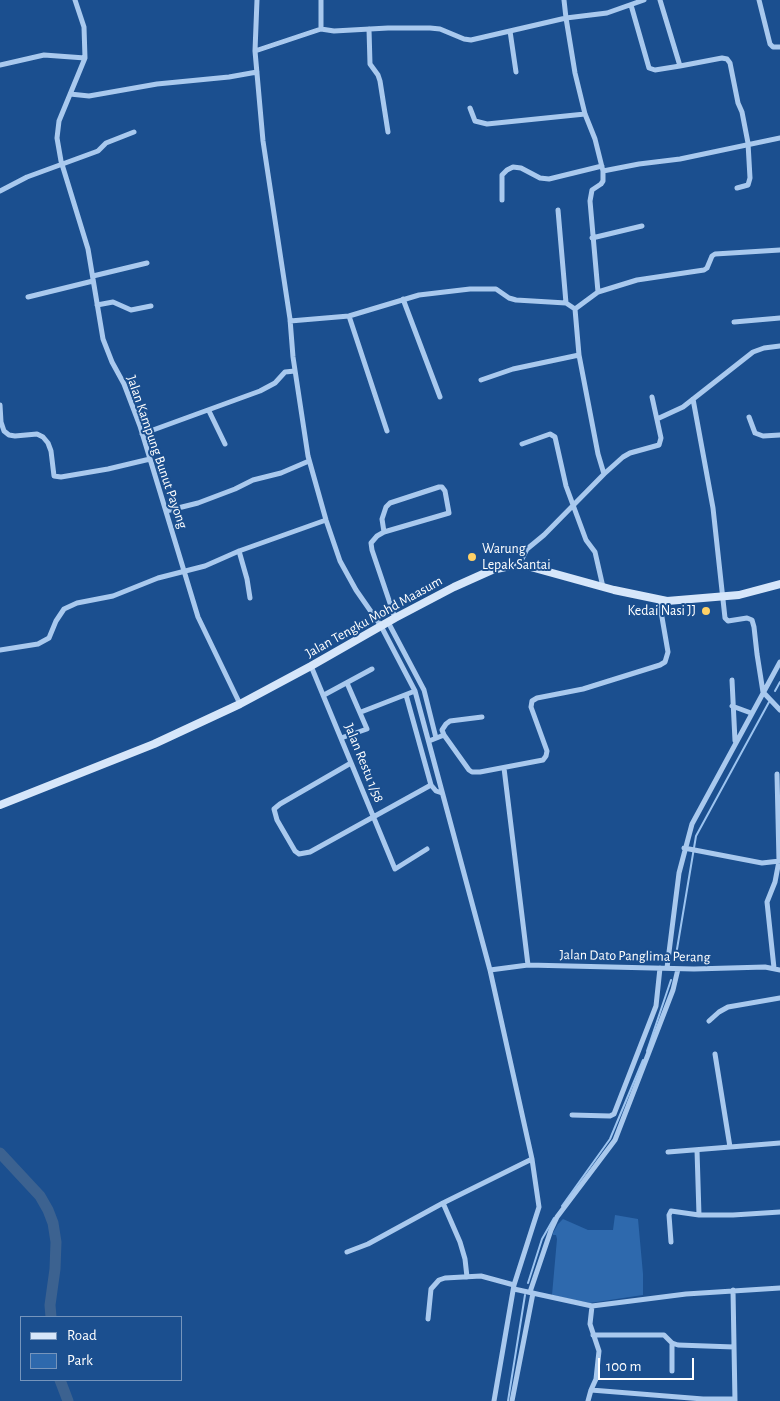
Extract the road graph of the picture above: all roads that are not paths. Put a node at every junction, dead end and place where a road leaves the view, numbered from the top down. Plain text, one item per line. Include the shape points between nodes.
1 (75, 0) edge
2 (257, 0) edge
3 (321, 0) edge
4 (564, 0) edge
5 (644, 0) edge
6 (660, 0) edge
7 (759, 0) edge
8 (631, 5) junction
9 (566, 18) junction
10 (369, 29) junction
11 (321, 30) junction
12 (510, 31) junction
13 (780, 47) edge
14 (255, 51) junction
15 (84, 58) junction
16 (0, 64) edge
17 (680, 66) junction
18 (257, 72) junction
19 (516, 72) dead end
20 (70, 94) junction
21 (470, 108) dead end
22 (585, 114) junction
23 (134, 132) dead end
24 (388, 132) dead end
25 (780, 138) edge
26 (748, 143) junction
27 (62, 164) junction
28 (603, 168) junction
29 (737, 188) dead end
30 (0, 191) edge
31 (502, 200) dead end
32 (558, 210) dead end
33 (642, 226) dead end
34 (592, 238) junction
35 (780, 250) edge
36 (147, 262) dead end
37 (93, 279) junction
38 (598, 292) junction
39 (28, 297) dead end
40 (403, 299) junction
41 (566, 303) junction
42 (97, 305) junction
43 (151, 306) dead end
44 (574, 309) junction
45 (349, 316) junction
46 (780, 318) edge
47 (290, 321) junction
48 (734, 322) dead end
49 (780, 346) edge
50 (579, 355) junction
51 (295, 371) junction
52 (481, 380) dead end
53 (652, 397) dead end
54 (440, 398) dead end
55 (693, 399) junction
56 (0, 405) edge
57 (209, 411) junction
58 (749, 417) dead end
59 (657, 419) junction
60 (387, 431) dead end
61 (142, 434) junction
62 (780, 435) edge
63 (225, 444) dead end
64 (522, 444) dead end
65 (150, 459) junction
66 (309, 461) junction
67 (604, 474) junction
68 (573, 505) junction
69 (166, 511) junction
70 (326, 520) junction
71 (384, 532) junction
72 (240, 551) junction
73 (519, 565) junction
74 (184, 572) junction
75 (780, 584) edge
76 (603, 587) junction
77 (722, 597) junction
78 (250, 598) dead end
79 (658, 600) junction
80 (391, 620) junction
81 (381, 626) junction
82 (0, 650) edge
83 (780, 662) edge
84 (311, 666) junction
85 (372, 669) dead end
86 (732, 680) dead end
87 (347, 683) junction
88 (415, 691) junction
89 (763, 692) junction
90 (406, 695) junction
91 (324, 696) junction
92 (240, 704) junction
93 (732, 706) junction
94 (780, 710) edge
95 (361, 712) junction
96 (751, 714) junction
97 (482, 717) dead end
98 (444, 735) junction
99 (341, 738) junction
100 (436, 738) junction
101 (429, 741) junction
102 (736, 742) junction
103 (351, 763) junction
104 (504, 768) junction
105 (778, 774) dead end
106 (431, 785) junction
107 (442, 793) junction
108 (0, 805) edge
109 (374, 818) junction
110 (427, 849) dead end
111 (690, 849) junction
112 (780, 861) edge
113 (528, 966) junction
114 (660, 968) junction
115 (667, 968) junction
116 (678, 969) junction
117 (777, 969) edge
118 (490, 970) junction
119 (780, 998) edge
120 (709, 1021) dead end
121 (715, 1054) dead end
122 (572, 1115) dead end
123 (780, 1143) edge
124 (730, 1147) junction
125 (697, 1150) junction
126 (668, 1152) dead end
127 (532, 1159) junction
128 (443, 1203) junction
129 (780, 1212) edge
130 (699, 1215) junction
131 (672, 1242) dead end
132 (348, 1252) dead end
133 (467, 1277) junction
134 (514, 1287) junction
135 (780, 1288) edge
136 (733, 1290) junction
137 (531, 1293) junction
138 (592, 1306) junction
139 (428, 1319) dead end
140 (593, 1335) junction
141 (672, 1343) junction
142 (734, 1347) junction
143 (672, 1371) dead end
144 (591, 1390) junction
145 (653, 1394) junction
146 (735, 1400) edge
147 (494, 1401) edge
148 (512, 1401) edge
149 (588, 1401) edge
150 (653, 1401) edge

1 - 15 street, Jalan Kampung Bunut Payong via 84,27
2 - 14 street
3 - 11 street
4 - 9 street
5 - 8 street
6 - 17 street
7 - 13 street via 770,44
8 - 9 street via 607,13
8 - 17 street via 649,68
9 - 12 street
9 - 22 street
10 - 11 street
10 - 12 street via 440,29 471,40
10 - 24 street via 370,64 380,81
11 - 14 street
12 - 19 street
14 - 18 street
15 - 16 street via 44,55
15 - 20 street, Jalan Kampung Bunut Payong
17 - 26 street via 722,58 729,61
18 - 20 street via 89,96
18 - 47 street via 263,141
20 - 27 street, Jalan Kampung Bunut Payong via 57,129
21 - 22 street via 475,121 487,124
22 - 28 street
23 - 27 street via 106,143 98,151
25 - 26 street
26 - 28 street via 680,159
26 - 29 street via 750,178 748,185
27 - 30 street
27 - 37 street, Jalan Kampung Bunut Payong via 88,249
28 - 31 street via 549,179 513,167 502,175
28 - 34 street via 601,184 590,194
32 - 41 street
33 - 34 street
34 - 38 street
35 - 38 street via 715,254 704,270 637,280
36 - 37 street
37 - 39 street
37 - 42 street, Jalan Kampung Bunut Payong
38 - 44 street
40 - 41 street via 470,289 496,289 516,300
40 - 45 street
40 - 54 street
41 - 44 street
42 - 43 street via 114,302 131,310
42 - 61 street, Jalan Kampung Bunut Payong via 106,349 124,384
44 - 50 street
45 - 47 street
45 - 60 street
46 - 48 street
47 - 51 street
49 - 55 street via 753,352
50 - 52 street via 513,368
50 - 67 street
51 - 57 street via 284,372 275,383 260,391
51 - 66 street
53 - 59 street
55 - 59 street
55 - 77 street via 714,508
56 - 65 street via 4,431 9,435 37,434 48,443 54,476 108,469
57 - 61 street
57 - 63 street
58 - 62 street via 755,433
59 - 67 street via 661,438 659,445 630,453
61 - 65 street, Jalan Kampung Bunut Payong
64 - 68 street via 553,434
65 - 69 street, Jalan Kampung Bunut Payong
66 - 69 street via 198,503
66 - 70 street
67 - 68 street
68 - 73 street via 527,549
68 - 76 street via 586,540 596,552
69 - 74 street, Jalan Kampung Bunut Payong
70 - 72 street
70 - 81 street via 340,561
71 - 71 street via 382,519 390,503 439,487 445,491 449,513
71 - 80 street via 372,543 372,550
72 - 74 street
72 - 78 street
73 - 76 main road, Jalan Tengku Mohd Maasum
73 - 80 main road, Jalan Tengku Mohd Maasum via 492,570
74 - 82 street via 158,578 113,596 77,603 64,610 49,638 38,644
74 - 92 street, Jalan Kampung Bunut Payong via 198,617
75 - 77 main road, Jalan Tengku Mohd Maasum
76 - 79 main road, Jalan Tengku Mohd Maasum
77 - 79 main road, Jalan Tengku Mohd Maasum
77 - 89 street via 726,620 747,618 754,623
79 - 104 street via 668,652 665,662 582,689 532,701 546,756 543,760
80 - 81 main road, Jalan Tengku Mohd Maasum
80 - 100 street via 424,690
81 - 84 main road, Jalan Tengku Mohd Maasum
81 - 88 street
83 - 89 street
84 - 91 street, Jalan Restu 1/58
84 - 92 main road, Jalan Tengku Mohd Maasum
85 - 87 street
86 - 93 street
87 - 91 street
87 - 95 street
88 - 90 street
88 - 101 street
89 - 94 street
89 - 96 street
90 - 95 street
90 - 106 street
91 - 99 street, Jalan Restu 1/58
92 - 108 main road, Jalan Tengku Mohd Maasum via 154,744
93 - 96 street
93 - 102 street
95 - 99 street via 367,729
96 - 102 street
97 - 98 street via 450,721 442,730
98 - 100 street
98 - 104 street via 469,770
99 - 103 street, Jalan Restu 1/58
100 - 101 street
101 - 107 street
102 - 111 street via 692,824
103 - 109 street, Jalan Restu 1/58
103 - 109 street via 274,809 281,826 299,854 310,852
104 - 113 street
105 - 112 street
106 - 107 street
106 - 109 street
107 - 118 street
109 - 110 street, Jalan Restu 1/58 via 395,869
111 - 112 street via 762,863
111 - 115 street via 678,873
112 - 117 street via 767,902
113 - 114 street, Jalan Dato Panglima Perang
113 - 118 street, Jalan Dato Panglima Perang
114 - 115 street, Jalan Dato Panglima Perang
114 - 122 street via 656,1006 614,1114
115 - 116 street, Jalan Dato Panglima Perang
116 - 117 street, Jalan Dato Panglima Perang
116 - 137 street via 673,990 615,1140 557,1217
118 - 127 street
119 - 120 street via 728,1007
121 - 124 street
123 - 124 street
124 - 125 street
125 - 126 street
125 - 130 street
127 - 128 street
127 - 134 street via 538,1207
128 - 132 street
128 - 133 street via 466,1259
129 - 130 street
130 - 131 street via 670,1212
133 - 134 street via 493,1278
133 - 139 street via 445,1278 434,1284
134 - 137 street
134 - 147 street
135 - 136 street
136 - 138 street
136 - 142 street
137 - 138 street
137 - 148 street
138 - 140 street via 590,1324
140 - 141 street via 664,1335
140 - 144 street via 599,1350 596,1379
141 - 142 street
141 - 143 street
142 - 146 street
144 - 145 street
144 - 149 street
145 - 146 street
145 - 150 street

